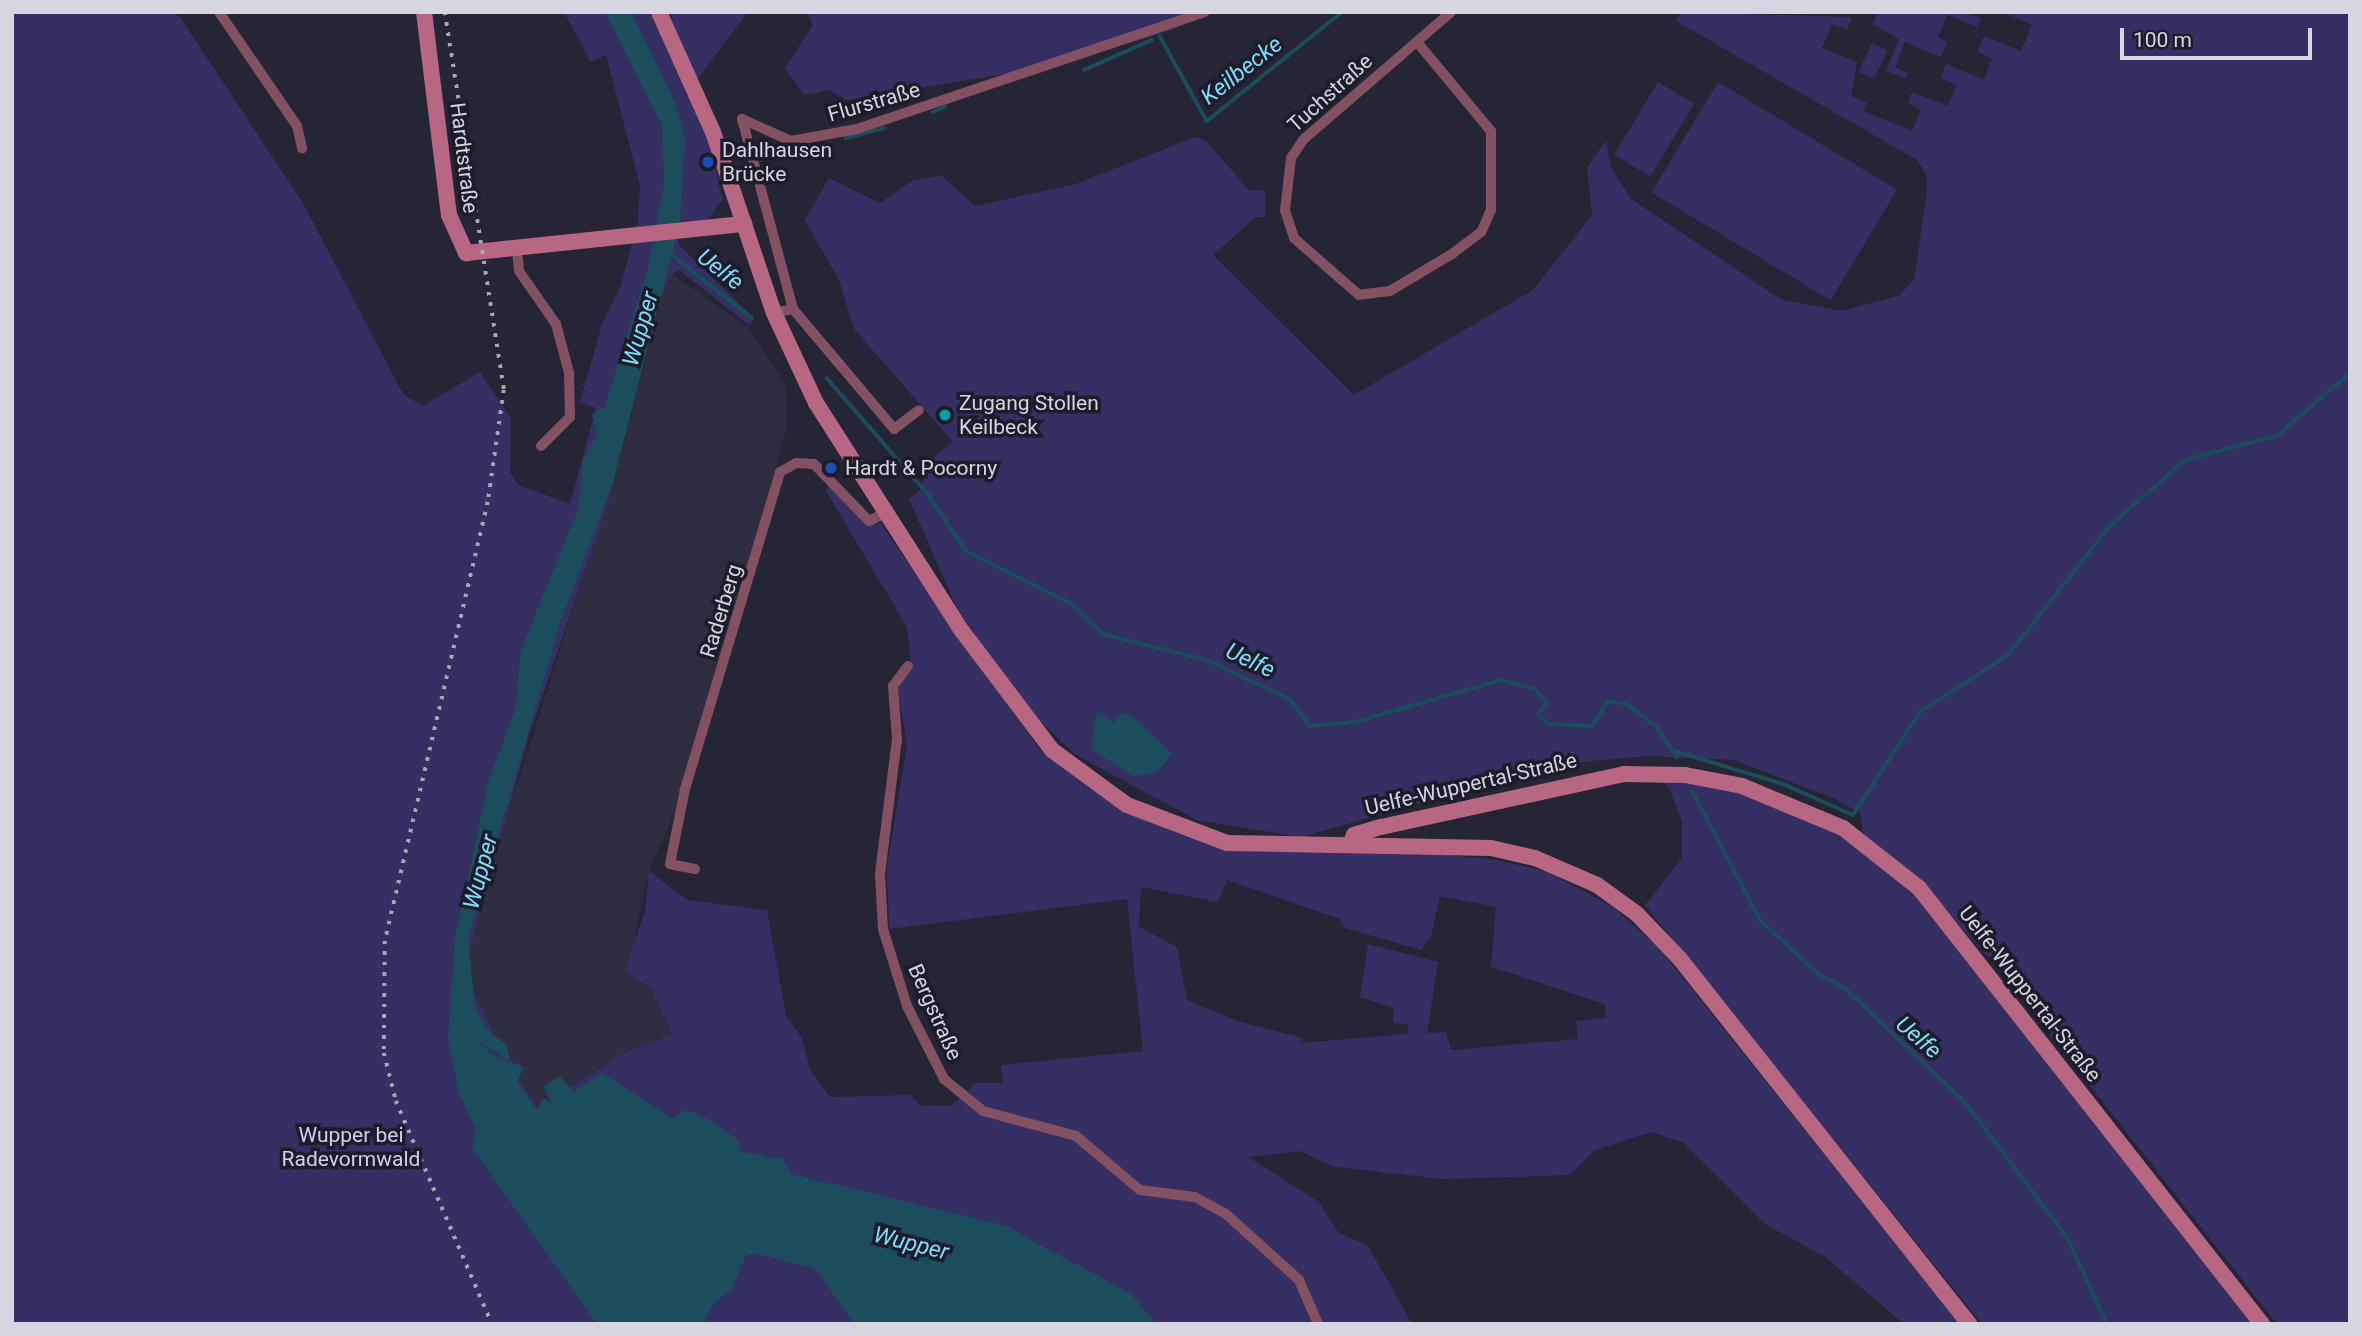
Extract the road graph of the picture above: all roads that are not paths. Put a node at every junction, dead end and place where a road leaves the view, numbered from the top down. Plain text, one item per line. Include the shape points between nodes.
1 (219, 12) edge
2 (424, 12) edge
3 (659, 12) edge
4 (1205, 12) edge
5 (1451, 12) edge
6 (1417, 42) junction
7 (302, 148) dead end
8 (744, 225) junction
9 (517, 251) junction
10 (793, 309) junction
11 (774, 313) junction
12 (919, 410) dead end
13 (541, 446) dead end
14 (883, 514) junction
15 (908, 667) dead end
16 (1350, 845) junction
17 (695, 869) dead end
18 (1318, 1324) edge
19 (1969, 1324) edge
20 (2262, 1324) edge

1 - 7 street via 296,126
2 - 9 main road, Hardtstraße via 455,240 469,254
3 - 8 main road, Uelfe-Wuppertal-Straße via 713,132
4 - 10 street, Flurstraße via 1040,63 911,116 806,141 783,140 742,118
5 - 6 street, Tuchstraße
6 - 6 street, Tuchstraße via 1304,139 1287,168 1285,210 1294,238 1359,295 1390,291 1452,254 1481,232 1491,210 1491,131
8 - 9 main road, Hardtstraße
8 - 11 main road, Uelfe-Wuppertal-Straße
9 - 13 street via 519,271 556,324 569,373 570,417
10 - 11 street
10 - 12 street, Flurstraße via 894,429
11 - 14 main road, Uelfe-Wuppertal-Straße via 816,403
14 - 16 main road, Uelfe-Wuppertal-Straße via 1033,730 1097,787 1154,820 1227,843
14 - 17 street, Raderberg via 869,521 814,464 796,463 780,472 685,789 670,864
15 - 18 street, Bergstraße via 893,686 897,739 880,874 882,921 907,1006 944,1079 983,1111 1076,1136 1140,1189 1195,1197 1226,1214 1291,1270
16 - 19 main road via 1441,844 1514,852 1577,874 1615,897 1696,978
16 - 20 main road, Uelfe-Wuppertal-Straße via 1354,835 1381,827 1624,774 1685,775 1742,786 1843,828 1919,888

